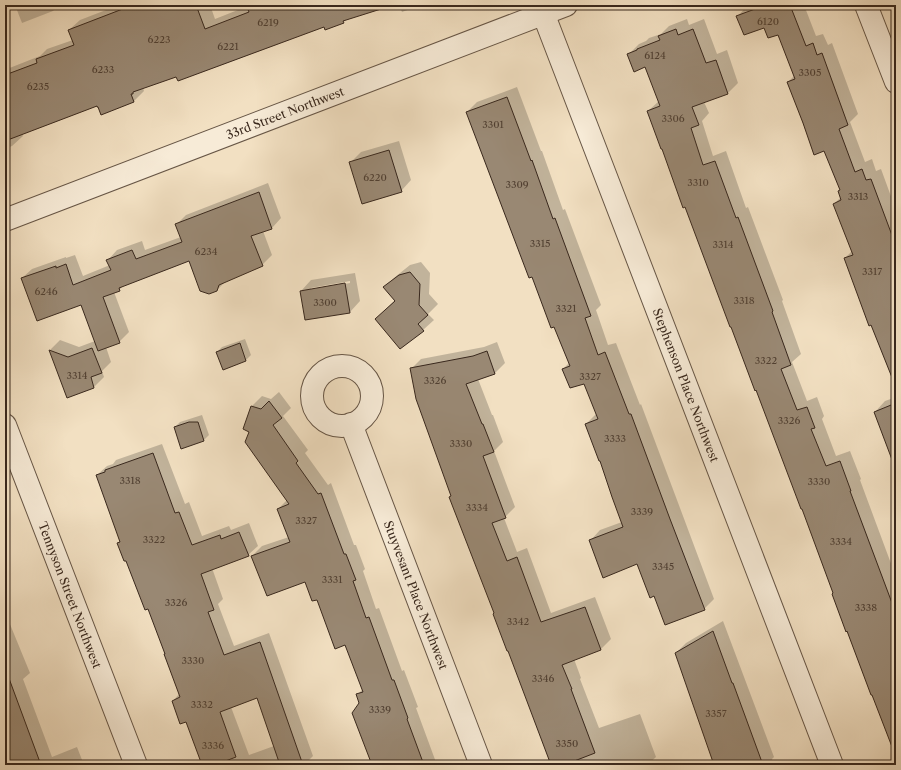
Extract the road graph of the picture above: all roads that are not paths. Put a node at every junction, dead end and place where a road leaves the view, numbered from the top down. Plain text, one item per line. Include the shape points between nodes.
1 (566, 5) edge
2 (866, 5) edge
3 (542, 9) edge
4 (896, 82) edge
5 (5, 220) edge
6 (352, 424) dead end
7 (5, 425) edge
8 (136, 765) edge
9 (481, 765) edge
10 (832, 765) edge

1 - 3 street, 33rd Street Northwest
2 - 4 street
3 - 5 street, 33rd Street Northwest
3 - 10 street, Stephenson Place Northwest
6 - 9 street, Stuyvesant Place Northwest
7 - 8 street, Tennyson Street Northwest

